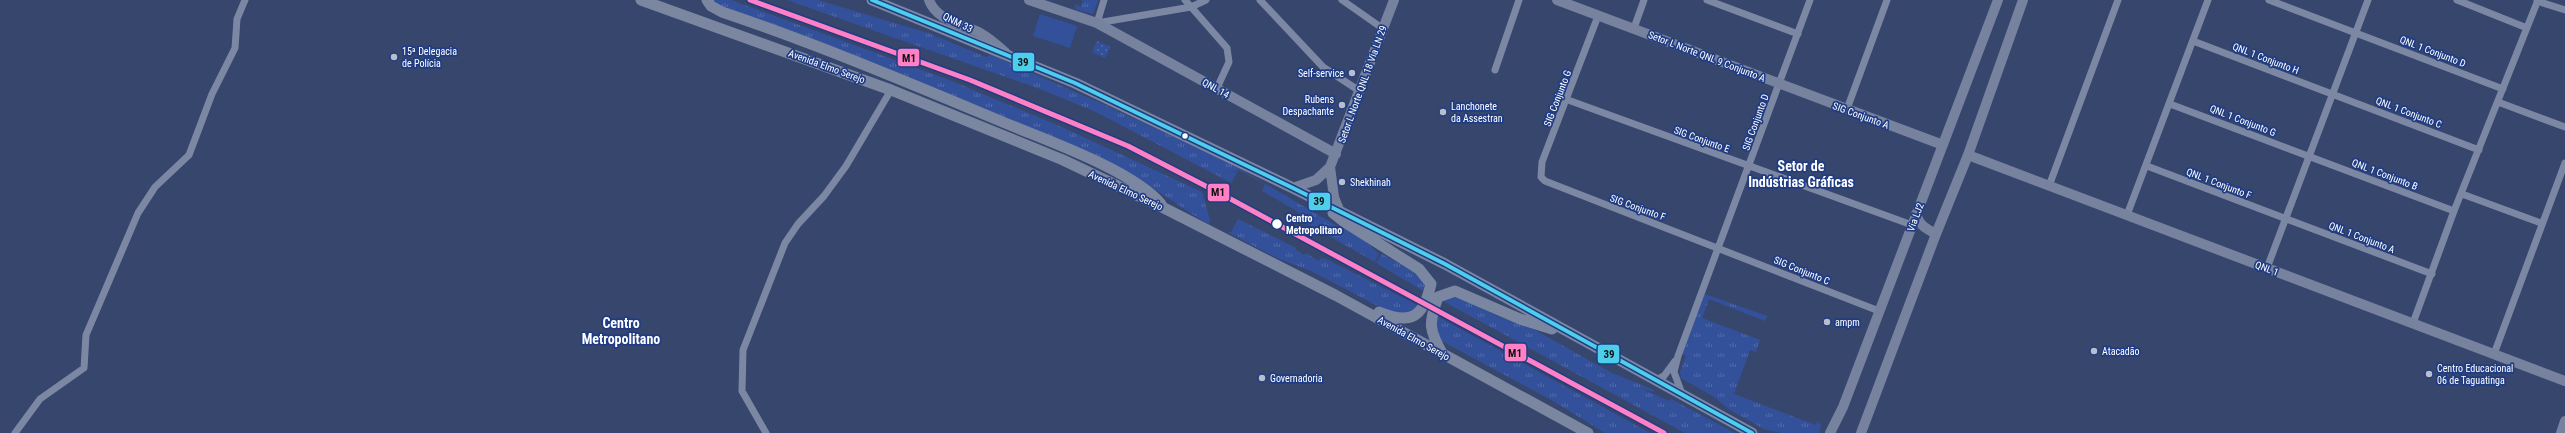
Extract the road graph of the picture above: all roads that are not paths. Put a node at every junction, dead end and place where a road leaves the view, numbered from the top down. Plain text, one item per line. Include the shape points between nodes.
1 (245, 0) edge
2 (640, 0) edge
3 (707, 0) edge
4 (872, 0) edge
5 (929, 0) edge
6 (1029, 0) edge
7 (1104, 0) edge
8 (1185, 0) edge
9 (1206, 0) edge
10 (1260, 0) edge
11 (1342, 0) edge
12 (1394, 0) edge
13 (1519, 0) edge
14 (1557, 0) edge
15 (1644, 0) edge
16 (1706, 0) edge
17 (1810, 0) edge
18 (1888, 0) edge
19 (1998, 0) edge
20 (2023, 0) edge
21 (2118, 0) edge
22 (2208, 0) edge
23 (2269, 0) edge
24 (2368, 0) edge
25 (2456, 0) edge
26 (2538, 0) edge
27 (890, 3) edge
28 (1191, 7) junction
29 (2565, 10) edge
30 (1598, 16) junction
31 (1097, 23) junction
32 (1382, 28) junction
33 (1634, 28) junction
34 (2527, 28) junction
35 (2355, 31) junction
36 (1798, 34) junction
37 (2193, 41) junction
38 (1010, 56) junction
39 (1495, 70) dead end
40 (1780, 84) junction
41 (1217, 88) junction
42 (2503, 89) junction
43 (890, 90) junction
44 (1358, 90) junction
45 (2332, 94) junction
46 (1568, 100) junction
47 (2498, 102) junction
48 (2170, 104) junction
49 (1847, 109) junction
50 (2565, 126) edge
51 (1943, 145) junction
52 (2479, 150) junction
53 (1336, 154) junction
54 (1968, 155) junction
55 (2308, 156) junction
56 (2565, 163) edge
57 (2146, 166) junction
58 (1330, 167) junction
59 (1749, 167) junction
60 (1550, 185) joint
61 (2049, 186) junction
62 (1293, 188) junction
63 (2462, 194) junction
64 (1322, 203) junction
65 (1164, 208) junction
66 (2454, 211) junction
67 (1340, 212) junction
68 (1916, 214) junction
69 (2127, 215) junction
70 (2285, 219) junction
71 (2541, 223) junction
72 (1912, 225) junction
73 (1936, 234) junction
74 (1718, 248) junction
75 (2267, 268) junction
76 (2432, 274) junction
77 (1335, 295) junction
78 (1879, 311) junction
79 (2414, 323) junction
80 (1576, 336) junction
81 (2494, 354) junction
82 (1444, 355) junction
83 (1678, 356) junction
84 (1656, 380) junction
85 (2565, 381) edge
86 (1682, 394) junction
87 (2565, 422) edge
88 (15, 433) edge
89 (766, 433) edge
90 (1588, 433) edge
91 (1752, 433) edge
92 (1830, 433) edge
93 (1861, 433) edge
94 (2561, 433) edge

1 - 88 street via 237,19 236,48 212,94 189,155 156,187 138,213 86,334 84,368 40,399
2 - 43 main road, Avenida Elmo Serejo
3 - 65 main road via 711,6 722,12 876,68 1052,142 1137,183 1153,194
4 - 27 main road
5 - 38 street, QNM 33 via 934,9 944,17 982,34
6 - 31 street
7 - 31 street
8 - 28 street
9 - 28 street
10 - 44 street via 1323,67
11 - 32 street
12 - 32 street, Setor L Norte QNL 18 Via LN 29
13 - 39 street
14 - 30 street, Setor L Norte QNL 9 Conjunto A
15 - 33 street
16 - 36 street
17 - 36 street, SIG Conjunto D
18 - 49 street
19 - 51 street, Via LJ2
20 - 54 street
21 - 61 street
22 - 37 street
23 - 35 street, QNL 1 Conjunto D
24 - 35 street
25 - 34 street
26 - 29 street
26 - 34 street
27 - 38 main road
28 - 31 street
28 - 41 street via 1222,41 1229,55 1226,71
30 - 33 street, Setor L Norte QNL 9 Conjunto A
30 - 46 street, SIG Conjunto G
31 - 41 street, QNL 14
32 - 44 street, Setor L Norte QNL 18 Via LN 29
33 - 40 street, Setor L Norte QNL 9 Conjunto A
34 - 42 street
35 - 42 street, QNL 1 Conjunto D
35 - 45 street
36 - 40 street, SIG Conjunto D
37 - 45 street, QNL 1 Conjunto H
37 - 48 street
38 - 62 main road via 1076,83
40 - 49 street, SIG Conjunto A
40 - 59 street, SIG Conjunto D
41 - 53 street, QNL 14
42 - 47 street
43 - 65 main road, Avenida Elmo Serejo via 1063,160
43 - 89 street via 846,166 824,196 798,224 786,243 743,350 742,392
44 - 53 street, Setor L Norte QNL 18 Via LN 29
45 - 52 street, QNL 1 Conjunto C
45 - 55 street
46 - 59 street, SIG Conjunto E
46 - 60 street, SIG Conjunto G via 1541,170 1541,177
47 - 50 street
47 - 52 street
48 - 55 street, QNL 1 Conjunto G
48 - 57 street
49 - 51 street, SIG Conjunto A
51 - 68 street, Via LJ2
52 - 63 street
53 - 58 street, Setor L Norte QNL 18 Via LN 29
54 - 61 street, QNL 1
54 - 73 street
55 - 66 street, QNL 1 Conjunto B
55 - 70 street
56 - 71 street
57 - 69 street
57 - 70 street, QNL 1 Conjunto F
58 - 62 street via 1316,180
58 - 67 street via 1334,197
59 - 72 street, SIG Conjunto E
59 - 74 street
60 - 74 street, SIG Conjunto F
61 - 69 street, QNL 1
62 - 64 main road
63 - 66 street
63 - 71 street
64 - 67 main road
64 - 77 main road via 1343,222 1419,269 1432,284 1427,301 1414,316 1403,320
65 - 77 main road, Avenida Elmo Serejo
66 - 76 street
67 - 80 main road via 1445,264
68 - 72 street, Via LJ2
68 - 73 street via 1923,228
69 - 75 street, QNL 1
70 - 75 street
70 - 76 street, QNL 1 Conjunto A
71 - 81 street
72 - 78 street, Via LJ2
73 - 93 street
74 - 78 street, SIG Conjunto C
74 - 83 street
75 - 79 street, QNL 1
76 - 79 street
77 - 82 main road, Avenida Elmo Serejo
78 - 92 street, Via LJ2 via 1843,406
79 - 81 street, QNL 1
80 - 82 main road via 1520,319 1455,291 1447,292 1438,297 1430,324 1432,334
80 - 84 main road
81 - 85 street, QNL 1
82 - 90 main road, Avenida Elmo Serejo
83 - 84 street via 1664,376
83 - 86 street via 1674,372
84 - 86 main road
86 - 91 main road
87 - 94 street

